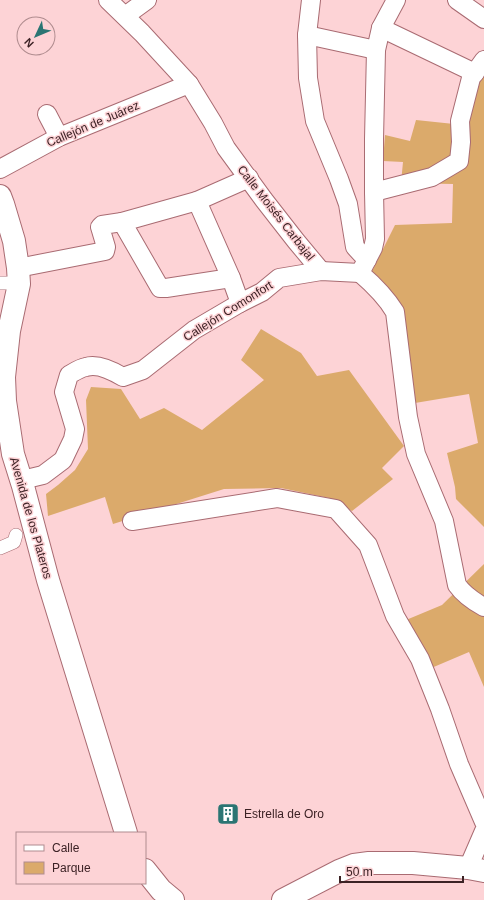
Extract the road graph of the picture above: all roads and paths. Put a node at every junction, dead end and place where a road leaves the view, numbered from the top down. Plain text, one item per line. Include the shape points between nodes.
1 (108, 0) edge
2 (147, 0) edge
3 (311, 0) edge
4 (396, 0) edge
5 (457, 0) edge
6 (125, 16) junction
7 (484, 19) edge
8 (381, 28) junction
9 (307, 35) junction
10 (376, 50) junction
11 (479, 67) edge
12 (188, 84) junction
13 (47, 114) dead end
14 (59, 136) junction
15 (0, 169) edge
16 (249, 178) junction
17 (374, 192) junction
18 (0, 196) edge
19 (197, 201) junction
20 (122, 222) junction
21 (364, 267) junction
22 (321, 271) junction
23 (9, 278) edge
24 (231, 278) junction
25 (240, 303) junction
26 (22, 480) junction
27 (132, 521) dead end
28 (16, 535) dead end
29 (0, 548) edge
30 (484, 607) edge
31 (484, 822) edge
32 (484, 831) edge
33 (126, 832) edge
34 (476, 870) edge
35 (146, 871) edge
36 (172, 900) edge
37 (283, 900) edge

1 - 6 street, Calle Moisés Carbajal
2 - 6 street
3 - 9 street
4 - 8 street
5 - 7 street
6 - 12 street, Calle Moisés Carbajal
8 - 10 street
8 - 11 street
9 - 10 street
9 - 21 street via 308,78 315,121 348,204 356,246
10 - 17 street
11 - 17 street via 471,78 460,121 459,161 432,176
12 - 14 street, Callejón de Juárez
12 - 16 street, Calle Moisés Carbajal via 226,148
13 - 14 street
14 - 15 street, Callejón de Juárez
16 - 19 street
16 - 22 street, Calle Moisés Carbajal
17 - 21 street via 375,238
18 - 23 main road, Avenida de los Plateros via 14,241
19 - 20 street
19 - 24 street
20 - 23 street via 100,227 105,251
20 - 24 street via 160,288
21 - 22 street, Calle Moisés Carbajal
21 - 30 street via 395,312 408,417 416,454 444,521 457,585 466,596
22 - 25 street, Callejón Comonfort via 279,278 262,292
23 - 26 main road, Avenida de los Plateros via 19,284 8,331 4,377 5,401 13,454
24 - 25 street
25 - 26 street, Callejón Comonfort via 194,330 143,370 123,377 112,370 88,366 69,375 64,392 75,429 73,439 63,460 42,475
26 - 33 main road, Avenida de los Plateros via 48,580
27 - 31 street via 277,498 336,509 368,545 395,616 420,659 459,764
28 - 29 street via 14,542
32 - 34 street
34 - 37 main road via 413,863 354,865
35 - 36 main road

